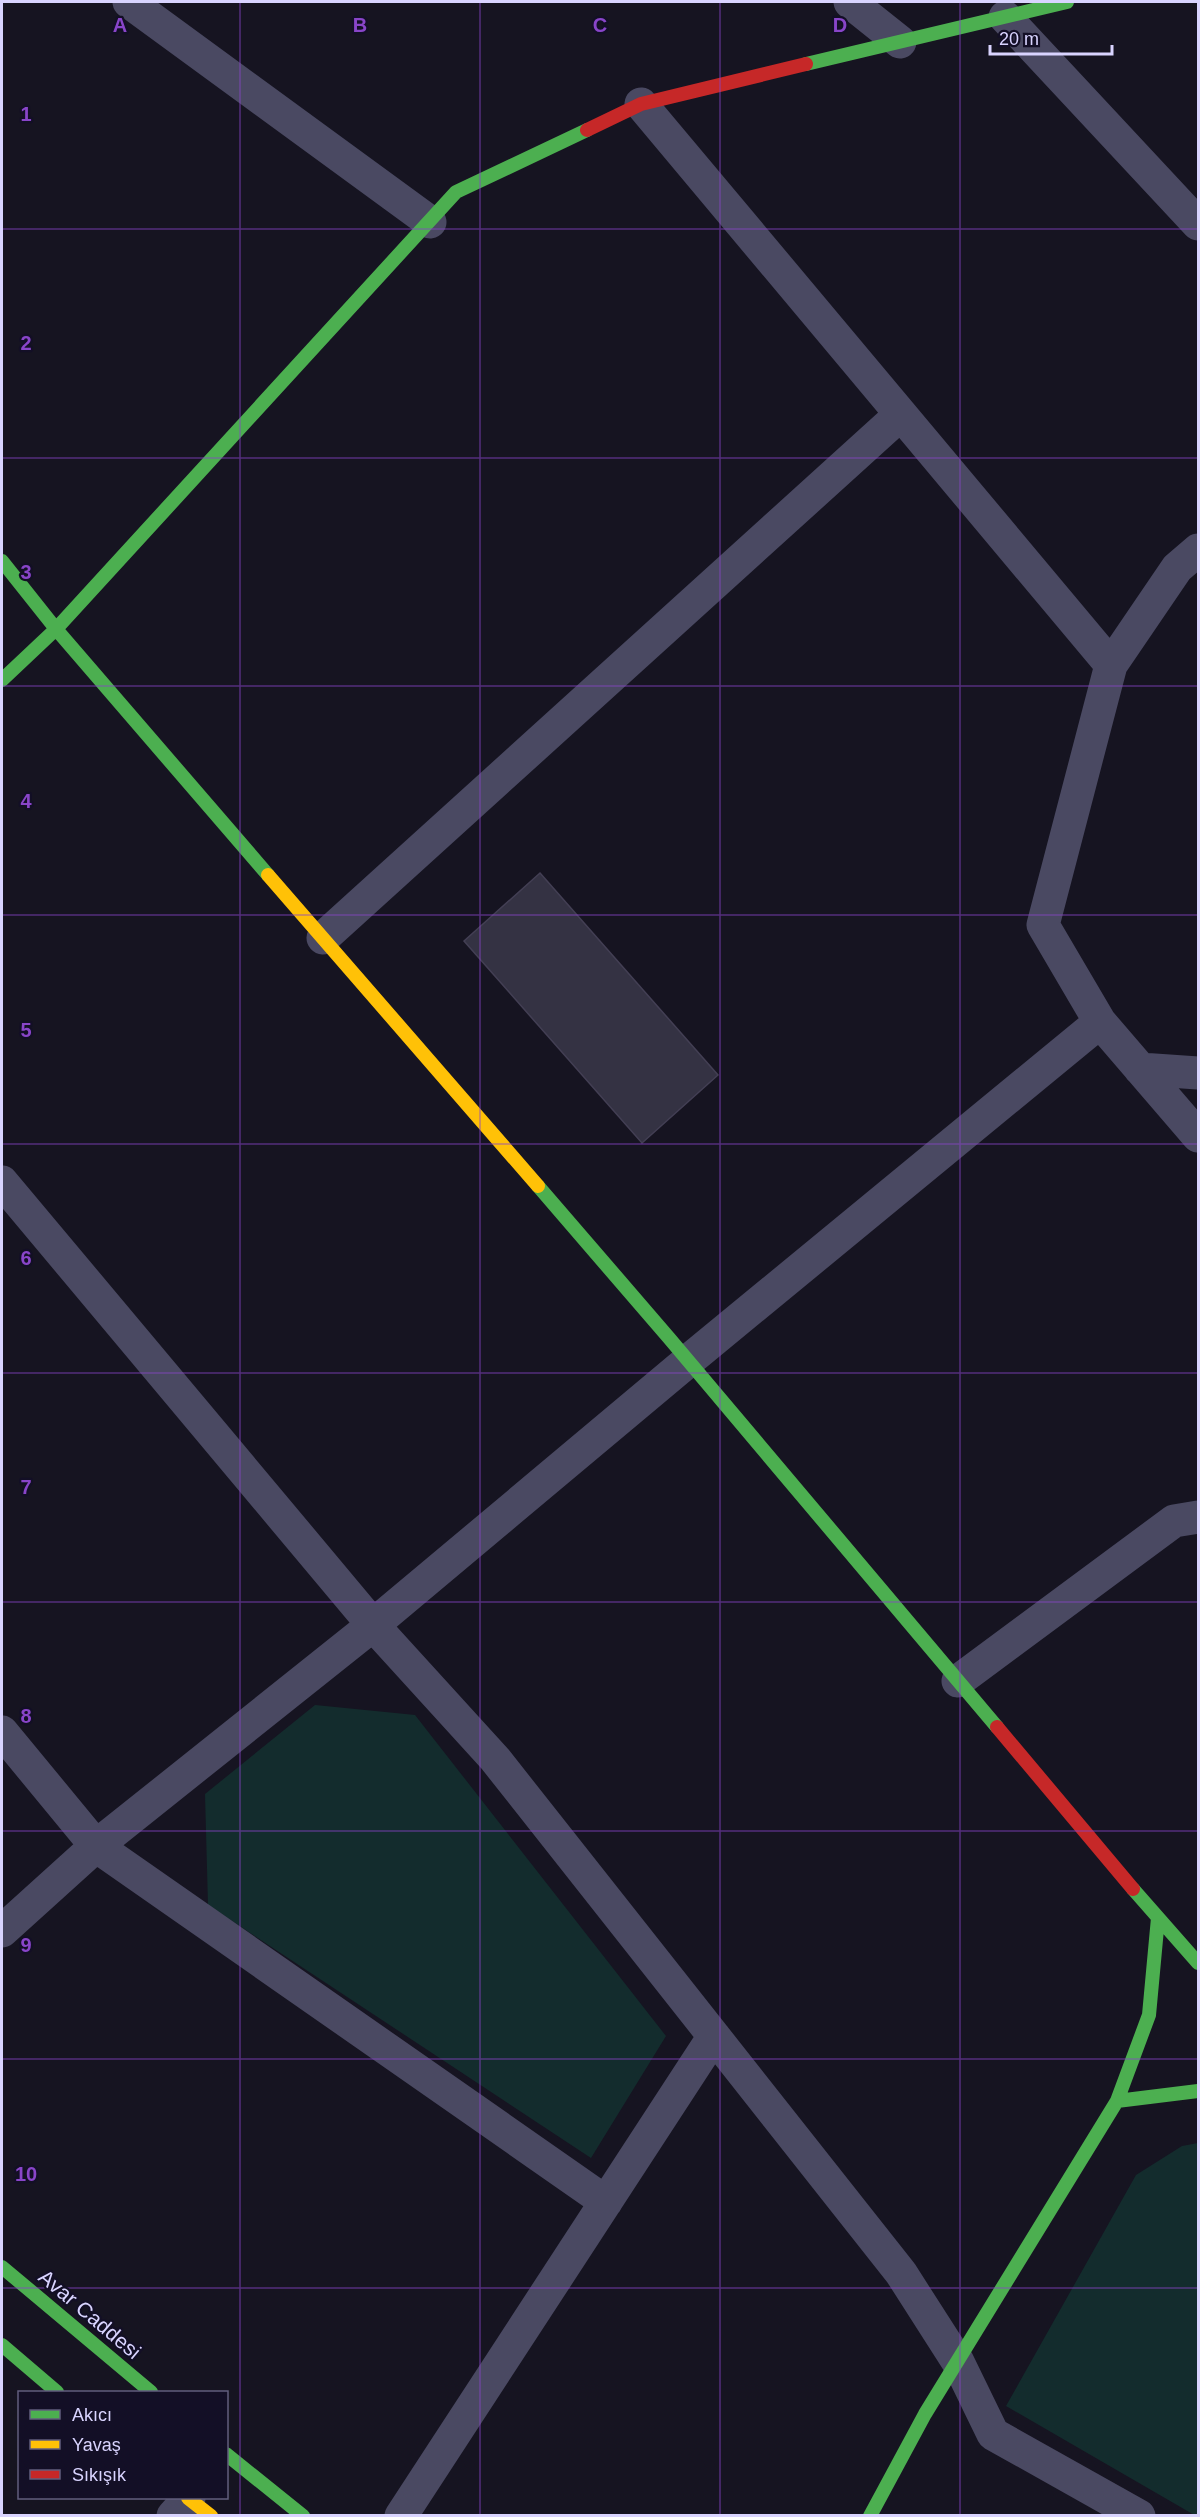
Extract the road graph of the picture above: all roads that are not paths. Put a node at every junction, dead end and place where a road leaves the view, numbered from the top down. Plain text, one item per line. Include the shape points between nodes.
1 (129, 2) edge
2 (850, 2) edge
3 (1067, 2) edge
4 (1005, 16) junction
5 (900, 42) junction
6 (641, 105) junction
7 (430, 222) junction
8 (1198, 224) edge
9 (900, 415) junction
10 (1198, 550) edge
11 (2, 561) edge
12 (56, 629) junction
13 (1111, 665) junction
14 (2, 680) edge
15 (323, 938) junction
16 (1100, 1022) junction
17 (1140, 1069) junction
18 (1198, 1073) edge
19 (1198, 1136) edge
20 (2, 1182) edge
21 (688, 1361) junction
22 (1198, 1517) edge
23 (372, 1625) junction
24 (958, 1681) junction
25 (2, 1732) edge
26 (96, 1846) junction
27 (1158, 1918) junction
28 (2, 1931) edge
29 (1198, 1963) edge
30 (714, 2036) junction
31 (1198, 2091) edge
32 (1117, 2101) junction
33 (606, 2202) junction
34 (2, 2267) edge
35 (2, 2345) edge
36 (958, 2362) junction
37 (56, 2391) edge
38 (150, 2391) edge
39 (228, 2459) edge
40 (188, 2499) edge
41 (190, 2499) edge
42 (173, 2516) edge
43 (211, 2516) edge
44 (303, 2516) edge
45 (401, 2516) edge
46 (870, 2516) edge
47 (1139, 2516) edge

1 - 7 street
2 - 5 street
3 - 4 street
4 - 5 street
4 - 8 street
5 - 6 street
6 - 7 street via 456,192
6 - 9 street
7 - 12 street
9 - 13 street
9 - 15 street
10 - 13 street via 1177,568
11 - 12 street
12 - 14 street
12 - 15 street
13 - 16 street via 1042,925
15 - 21 street
16 - 17 street
16 - 21 street
17 - 18 street
17 - 19 street
20 - 23 street
21 - 23 street
21 - 24 street
22 - 24 street via 1174,1521
23 - 26 street
23 - 30 street via 495,1759
24 - 27 street
25 - 26 street
26 - 28 street
26 - 33 street
27 - 29 street
27 - 32 street via 1149,2015
30 - 33 street
30 - 36 street via 901,2273
31 - 32 street
32 - 36 street
33 - 45 street
34 - 38 street, Avar Caddesi
35 - 37 street
36 - 46 street
36 - 47 street via 993,2434
39 - 44 street
40 - 42 street
41 - 43 street

